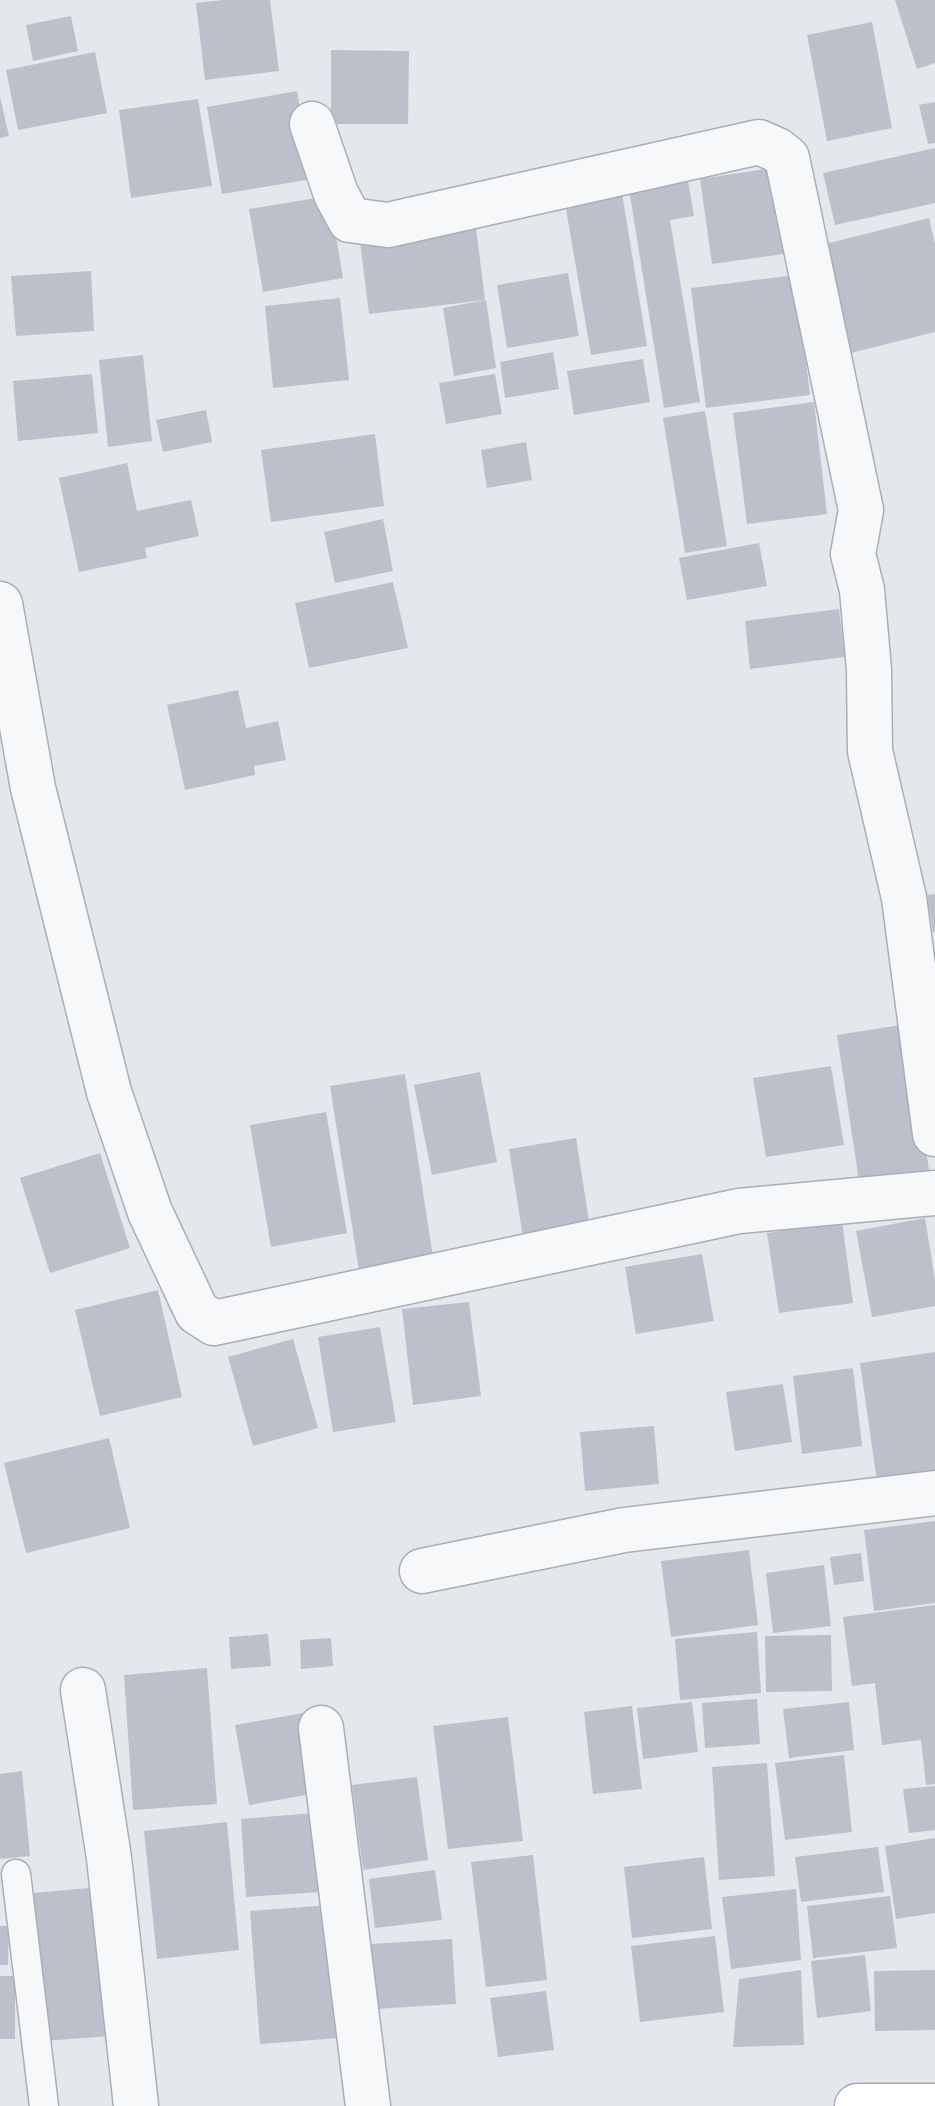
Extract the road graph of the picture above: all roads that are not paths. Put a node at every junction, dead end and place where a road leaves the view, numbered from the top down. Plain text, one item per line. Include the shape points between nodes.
1 (312, 124) dead end
2 (0, 604) edge
3 (935, 1134) edge
4 (935, 1193) edge
5 (935, 1493) edge
6 (422, 1571) dead end
7 (83, 1690) dead end
8 (321, 1728) dead end
9 (16, 1874) dead end
10 (44, 2106) edge
11 (136, 2106) edge
12 (368, 2106) edge
13 (857, 2106) edge
14 (870, 2106) edge
15 (935, 2106) edge

1 - 3 street via 350,220 388,225 759,142 787,158 861,510 853,554 869,670 870,751 904,898
2 - 4 street via 33,788 109,1092 150,1212 197,1312 214,1323 739,1211
5 - 6 street via 624,1530
7 - 11 street via 109,1858
8 - 12 street
9 - 10 lane
13 - 14 main road
14 - 15 main road

